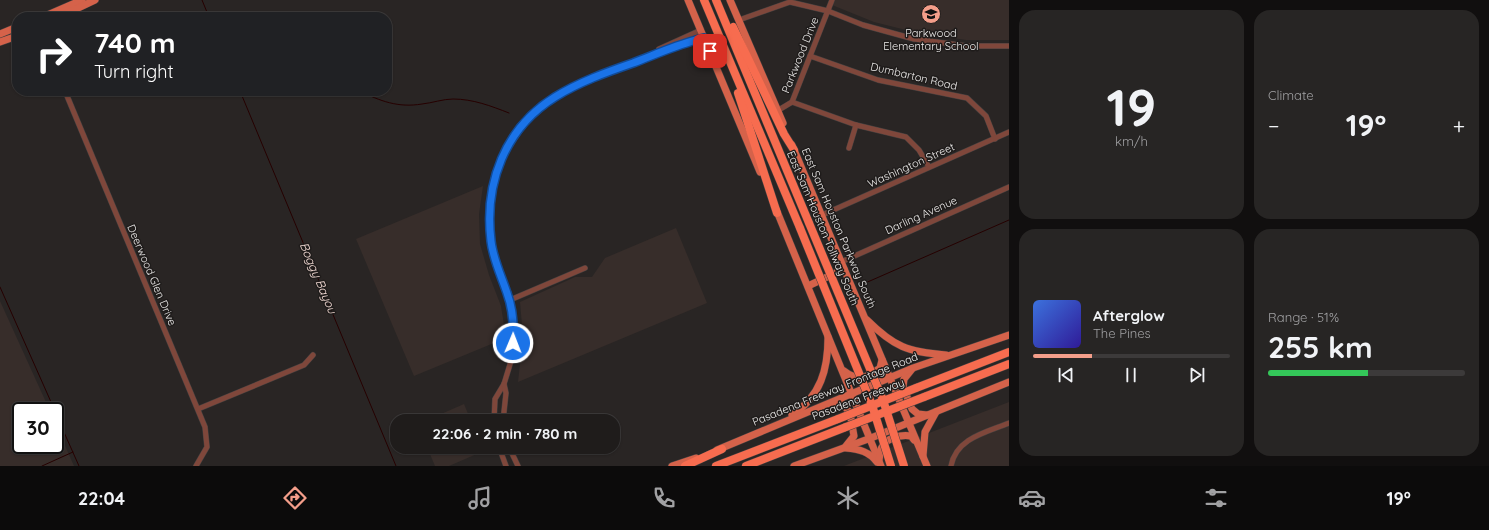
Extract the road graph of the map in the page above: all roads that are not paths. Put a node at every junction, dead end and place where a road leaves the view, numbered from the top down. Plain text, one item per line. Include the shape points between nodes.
1 (82, 0) edge
2 (95, 0) edge
3 (688, 0) edge
4 (704, 0) edge
5 (716, 0) edge
6 (730, 0) edge
7 (832, 0) edge
8 (828, 11) junction
9 (54, 12) edge
10 (70, 12) edge
11 (723, 17) junction
12 (739, 20) junction
13 (12, 29) edge
14 (701, 30) junction
15 (0, 34) edge
16 (12, 38) edge
17 (704, 38) junction
18 (0, 42) edge
19 (723, 46) junction
20 (1009, 46) edge
21 (810, 56) junction
22 (624, 66) junction
23 (67, 96) edge
24 (792, 102) junction
25 (778, 111) junction
26 (856, 126) junction
27 (1009, 132) edge
28 (995, 139) junction
29 (849, 148) dead end
30 (794, 150) junction
31 (929, 167) junction
32 (1009, 188) edge
33 (777, 213) junction
34 (822, 215) junction
35 (841, 262) junction
36 (585, 268) dead end
37 (844, 269) junction
38 (808, 286) junction
39 (510, 300) junction
40 (864, 317) junction
41 (828, 333) junction
42 (1009, 335) edge
43 (1009, 352) edge
44 (313, 355) dead end
45 (948, 355) junction
46 (882, 360) junction
47 (1009, 364) edge
48 (913, 368) junction
49 (843, 371) junction
50 (889, 378) junction
51 (1009, 382) edge
52 (504, 384) junction
53 (852, 393) junction
54 (827, 403) junction
55 (198, 408) junction
56 (936, 412) junction
57 (494, 414) edge
58 (504, 414) edge
59 (928, 415) junction
60 (908, 423) junction
61 (1009, 423) edge
62 (778, 424) junction
63 (871, 438) junction
64 (917, 443) junction
65 (844, 448) junction
66 (722, 449) junction
67 (502, 454) edge
68 (512, 454) edge
69 (923, 458) junction
70 (880, 464) edge
71 (196, 466) edge
72 (506, 466) edge
73 (518, 466) edge
74 (672, 466) edge
75 (685, 466) edge
76 (716, 466) edge
77 (748, 466) edge
78 (794, 466) edge
79 (891, 466) edge
80 (904, 466) edge
81 (927, 466) edge
82 (951, 466) edge

1 - 9 main road
2 - 10 main road
3 - 14 main road
4 - 19 highway, East Sam Houston Tollway South
5 - 11 highway, East Sam Houston Tollway South
6 - 12 main road, East Sam Houston Parkway South
7 - 8 street, Parkwood Drive
8 - 12 street via 790,2
8 - 20 street via 863,25 914,39 967,46
8 - 21 street, Parkwood Drive
11 - 30 highway via 733,27
11 - 80 highway, East Sam Houston Tollway South, bridge via 883,400
12 - 25 main road, East Sam Houston Parkway South
13 - 15 main road
14 - 17 main road
14 - 22 street
16 - 18 main road
17 - 22 street
17 - 33 main road
19 - 33 highway
19 - 79 highway, East Sam Houston Tollway South, bridge via 872,405
21 - 24 street, Parkwood Drive
21 - 28 street, Dumbarton Road via 878,80 967,98 986,116
22 - 39 street via 571,88 548,102 526,122 505,152 493,183 488,219 494,258
23 - 55 street, Deerwood Glen Drive
24 - 25 street, Parkwood Drive
24 - 26 street
25 - 30 main road, East Sam Houston Parkway South
26 - 29 street
26 - 31 street via 906,137 919,150
27 - 28 street, Washington Street
28 - 31 street, Washington Street
30 - 34 main road, East Sam Houston Parkway South
31 - 34 street, Washington Street
32 - 35 street, Darling Avenue
33 - 38 main road
34 - 35 main road, East Sam Houston Parkway South
35 - 37 main road, East Sam Houston Parkway South
36 - 39 street
37 - 38 main road
37 - 40 main road, East Sam Houston Parkway South
38 - 41 main road
39 - 52 street via 513,343
40 - 45 main road via 882,334 901,346 915,352
40 - 46 main road, East Sam Houston Parkway South
41 - 49 main road
41 - 62 main road via 826,369 815,392 799,410
42 - 45 main road, Pasadena Freeway Frontage Road
43 - 76 highway, Pasadena Freeway, bridge
44 - 55 street via 304,365
45 - 48 main road, Pasadena Freeway Frontage Road
46 - 49 main road via 880,368 858,379
46 - 50 main road, East Sam Houston Parkway South
47 - 77 highway, Pasadena Freeway, bridge
48 - 50 main road, Pasadena Freeway Frontage Road
48 - 59 main road via 902,386 912,409 918,414
49 - 53 main road
50 - 53 main road, Pasadena Freeway Frontage Road
50 - 60 main road, East Sam Houston Parkway South
51 - 56 main road
52 - 57 street via 495,399
52 - 58 street via 506,393
53 - 54 main road, Pasadena Freeway Frontage Road
53 - 63 main road
54 - 62 main road, Pasadena Freeway Frontage Road
54 - 65 main road via 842,404 850,413 854,436
55 - 71 street, Deerwood Glen Drive via 205,427 207,447
56 - 59 main road
56 - 69 main road via 925,432
59 - 60 main road
60 - 63 main road
60 - 64 main road, East Sam Houston Parkway South
61 - 82 street via 964,443 958,449
62 - 66 main road, Pasadena Freeway Frontage Road
63 - 65 main road
63 - 70 main road
64 - 69 main road, East Sam Houston Parkway South
64 - 70 main road via 911,436 905,435 888,441 882,447
65 - 70 main road via 866,452
65 - 78 main road
66 - 74 main road, Pasadena Freeway Frontage Road
66 - 75 highway
67 - 72 street
68 - 73 street
69 - 81 main road, East Sam Houston Parkway South

